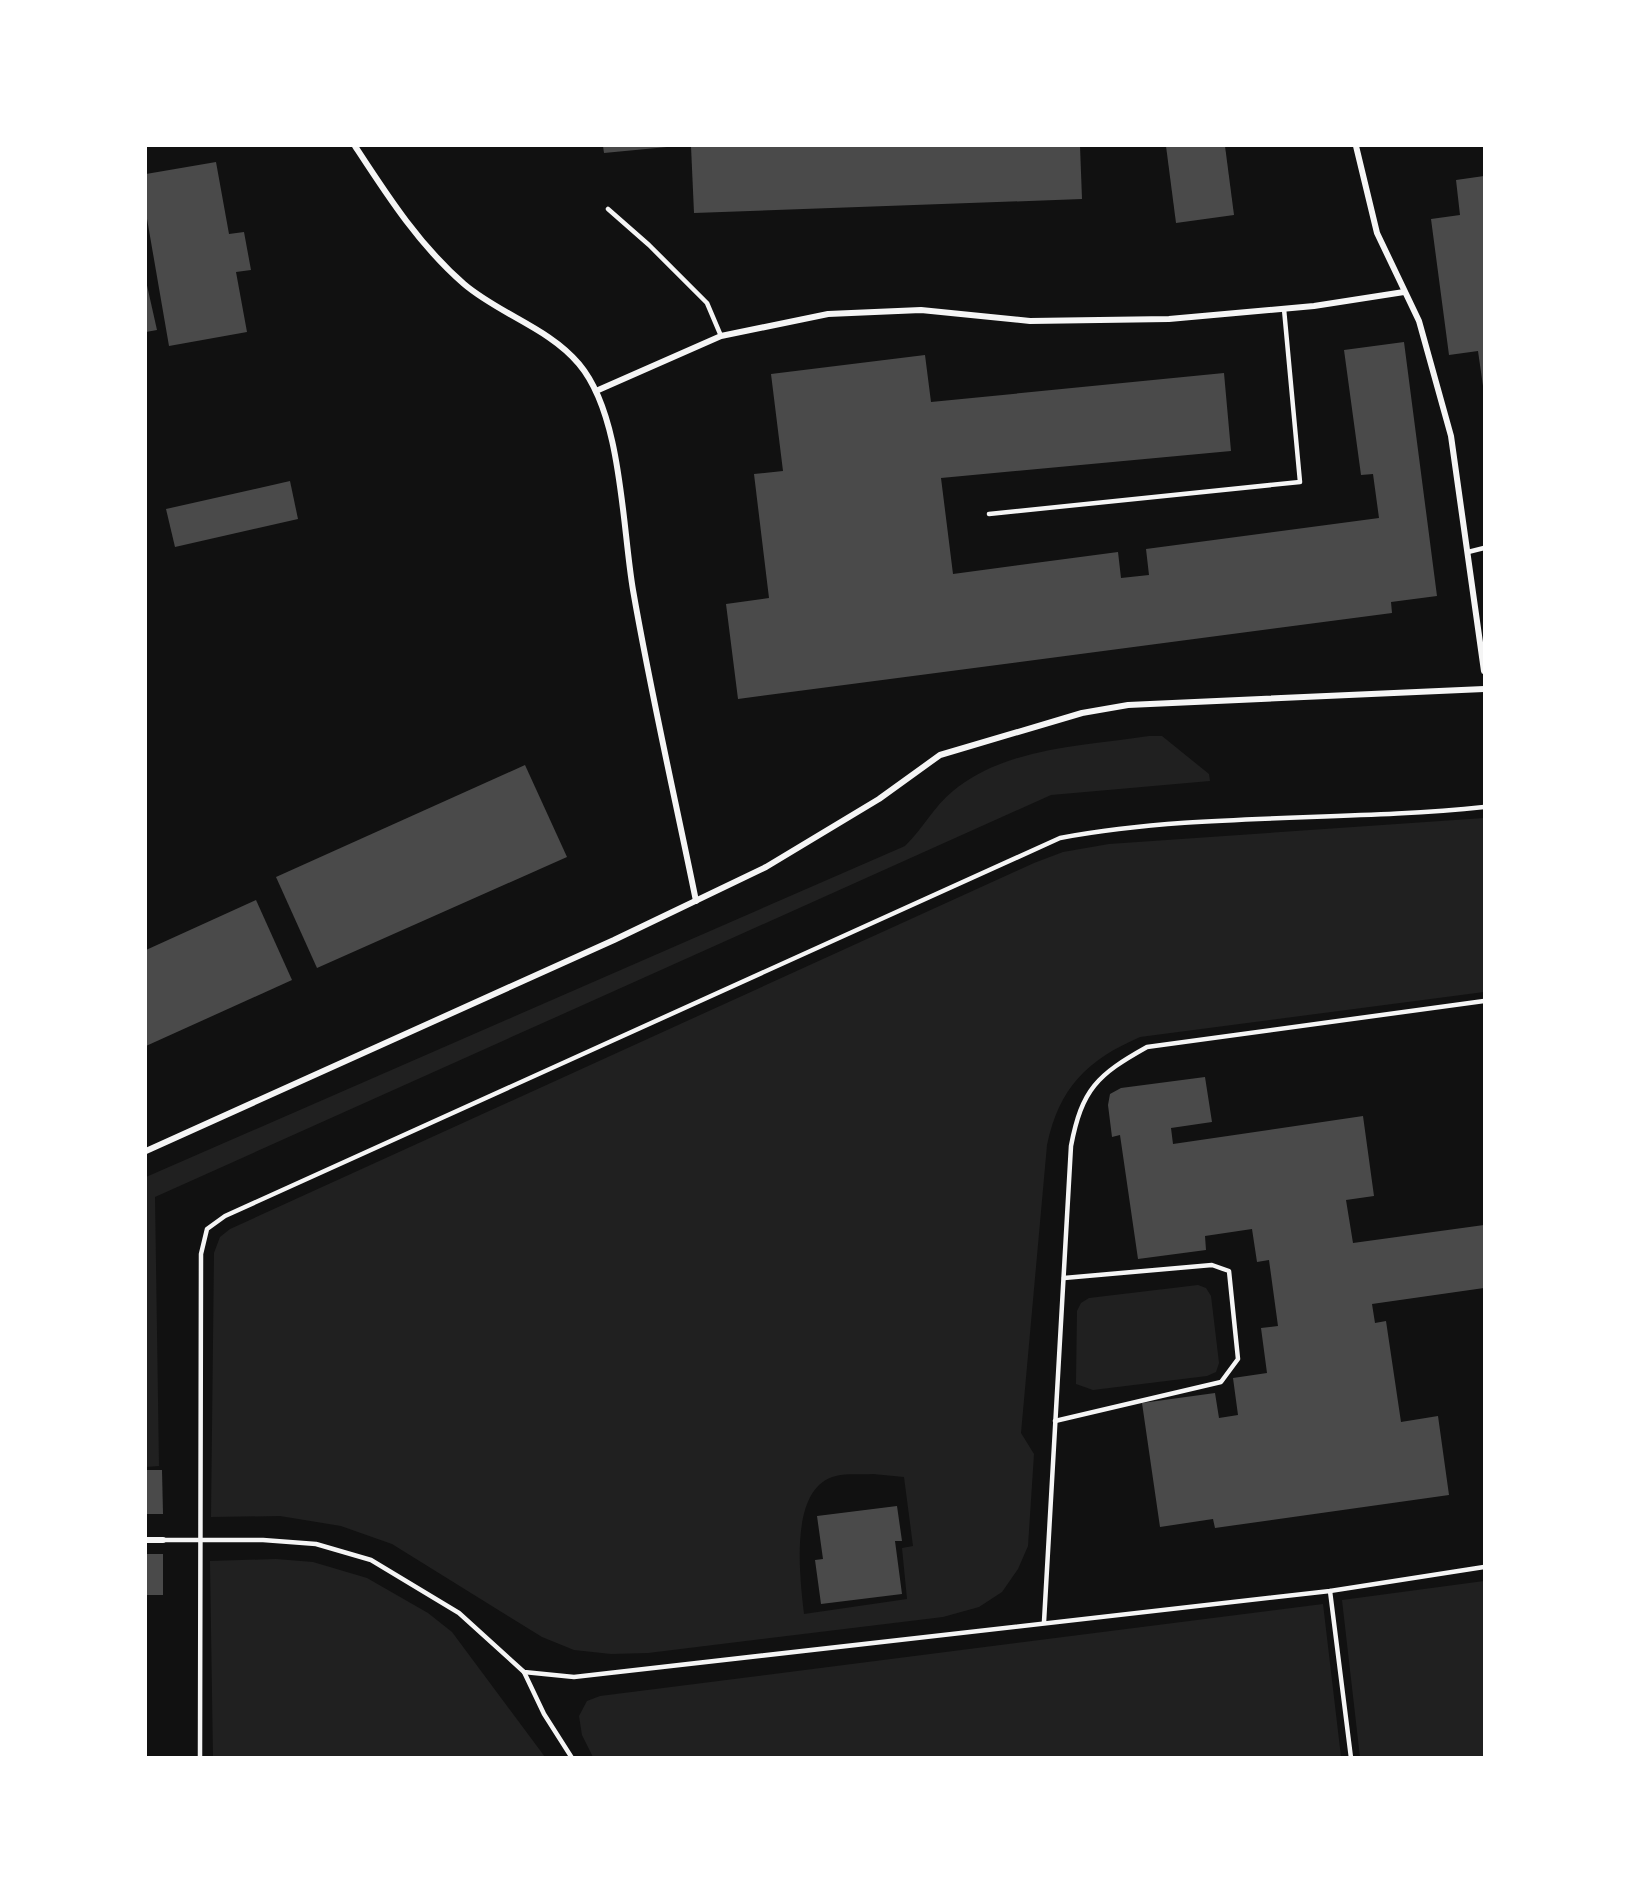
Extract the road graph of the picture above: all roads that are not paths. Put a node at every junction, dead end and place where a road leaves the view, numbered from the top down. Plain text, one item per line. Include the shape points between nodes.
1 (356, 146) edge
2 (1356, 146) edge
3 (608, 210) dead end
4 (1404, 292) junction
5 (1284, 309) junction
6 (721, 336) junction
7 (596, 391) junction
8 (989, 514) dead end
9 (1485, 548) edge
10 (1468, 552) junction
11 (1485, 671) edge
12 (1485, 689) edge
13 (1485, 807) edge
14 (696, 901) junction
15 (1485, 1001) edge
16 (146, 1151) edge
17 (1064, 1278) junction
18 (1055, 1421) junction
19 (146, 1540) edge
20 (163, 1540) joint
21 (1485, 1567) edge
22 (1330, 1591) junction
23 (1044, 1622) junction
24 (524, 1672) junction
25 (200, 1758) edge
26 (572, 1758) edge
27 (1351, 1758) edge

1 - 7 street via 401,217 465,285 554,343 579,364
2 - 4 street via 1377,233
3 - 6 lane via 707,303
4 - 5 street
4 - 10 street via 1419,321 1451,436
5 - 6 street via 1169,319 1030,321 921,310 840,314
5 - 8 lane via 1300,482
6 - 7 street
7 - 14 street via 612,436 633,590
9 - 10 lane
10 - 11 street
12 - 14 street via 1128,705 1082,713 940,755 879,799 776,861
13 - 25 lane via 1244,819 1108,830 1060,838 236,1211 207,1229 201,1254
14 - 16 street
15 - 17 lane via 1146,1047 1112,1066 1090,1090 1077,1114 1071,1146
17 - 18 lane
17 - 18 lane via 1212,1265 1229,1270 1238,1359 1221,1382
18 - 23 lane
19 - 20 street
20 - 24 lane via 316,1544 371,1560 459,1613
21 - 22 lane
22 - 23 lane
22 - 27 lane
23 - 24 lane via 607,1675 574,1677
24 - 26 lane via 544,1714

